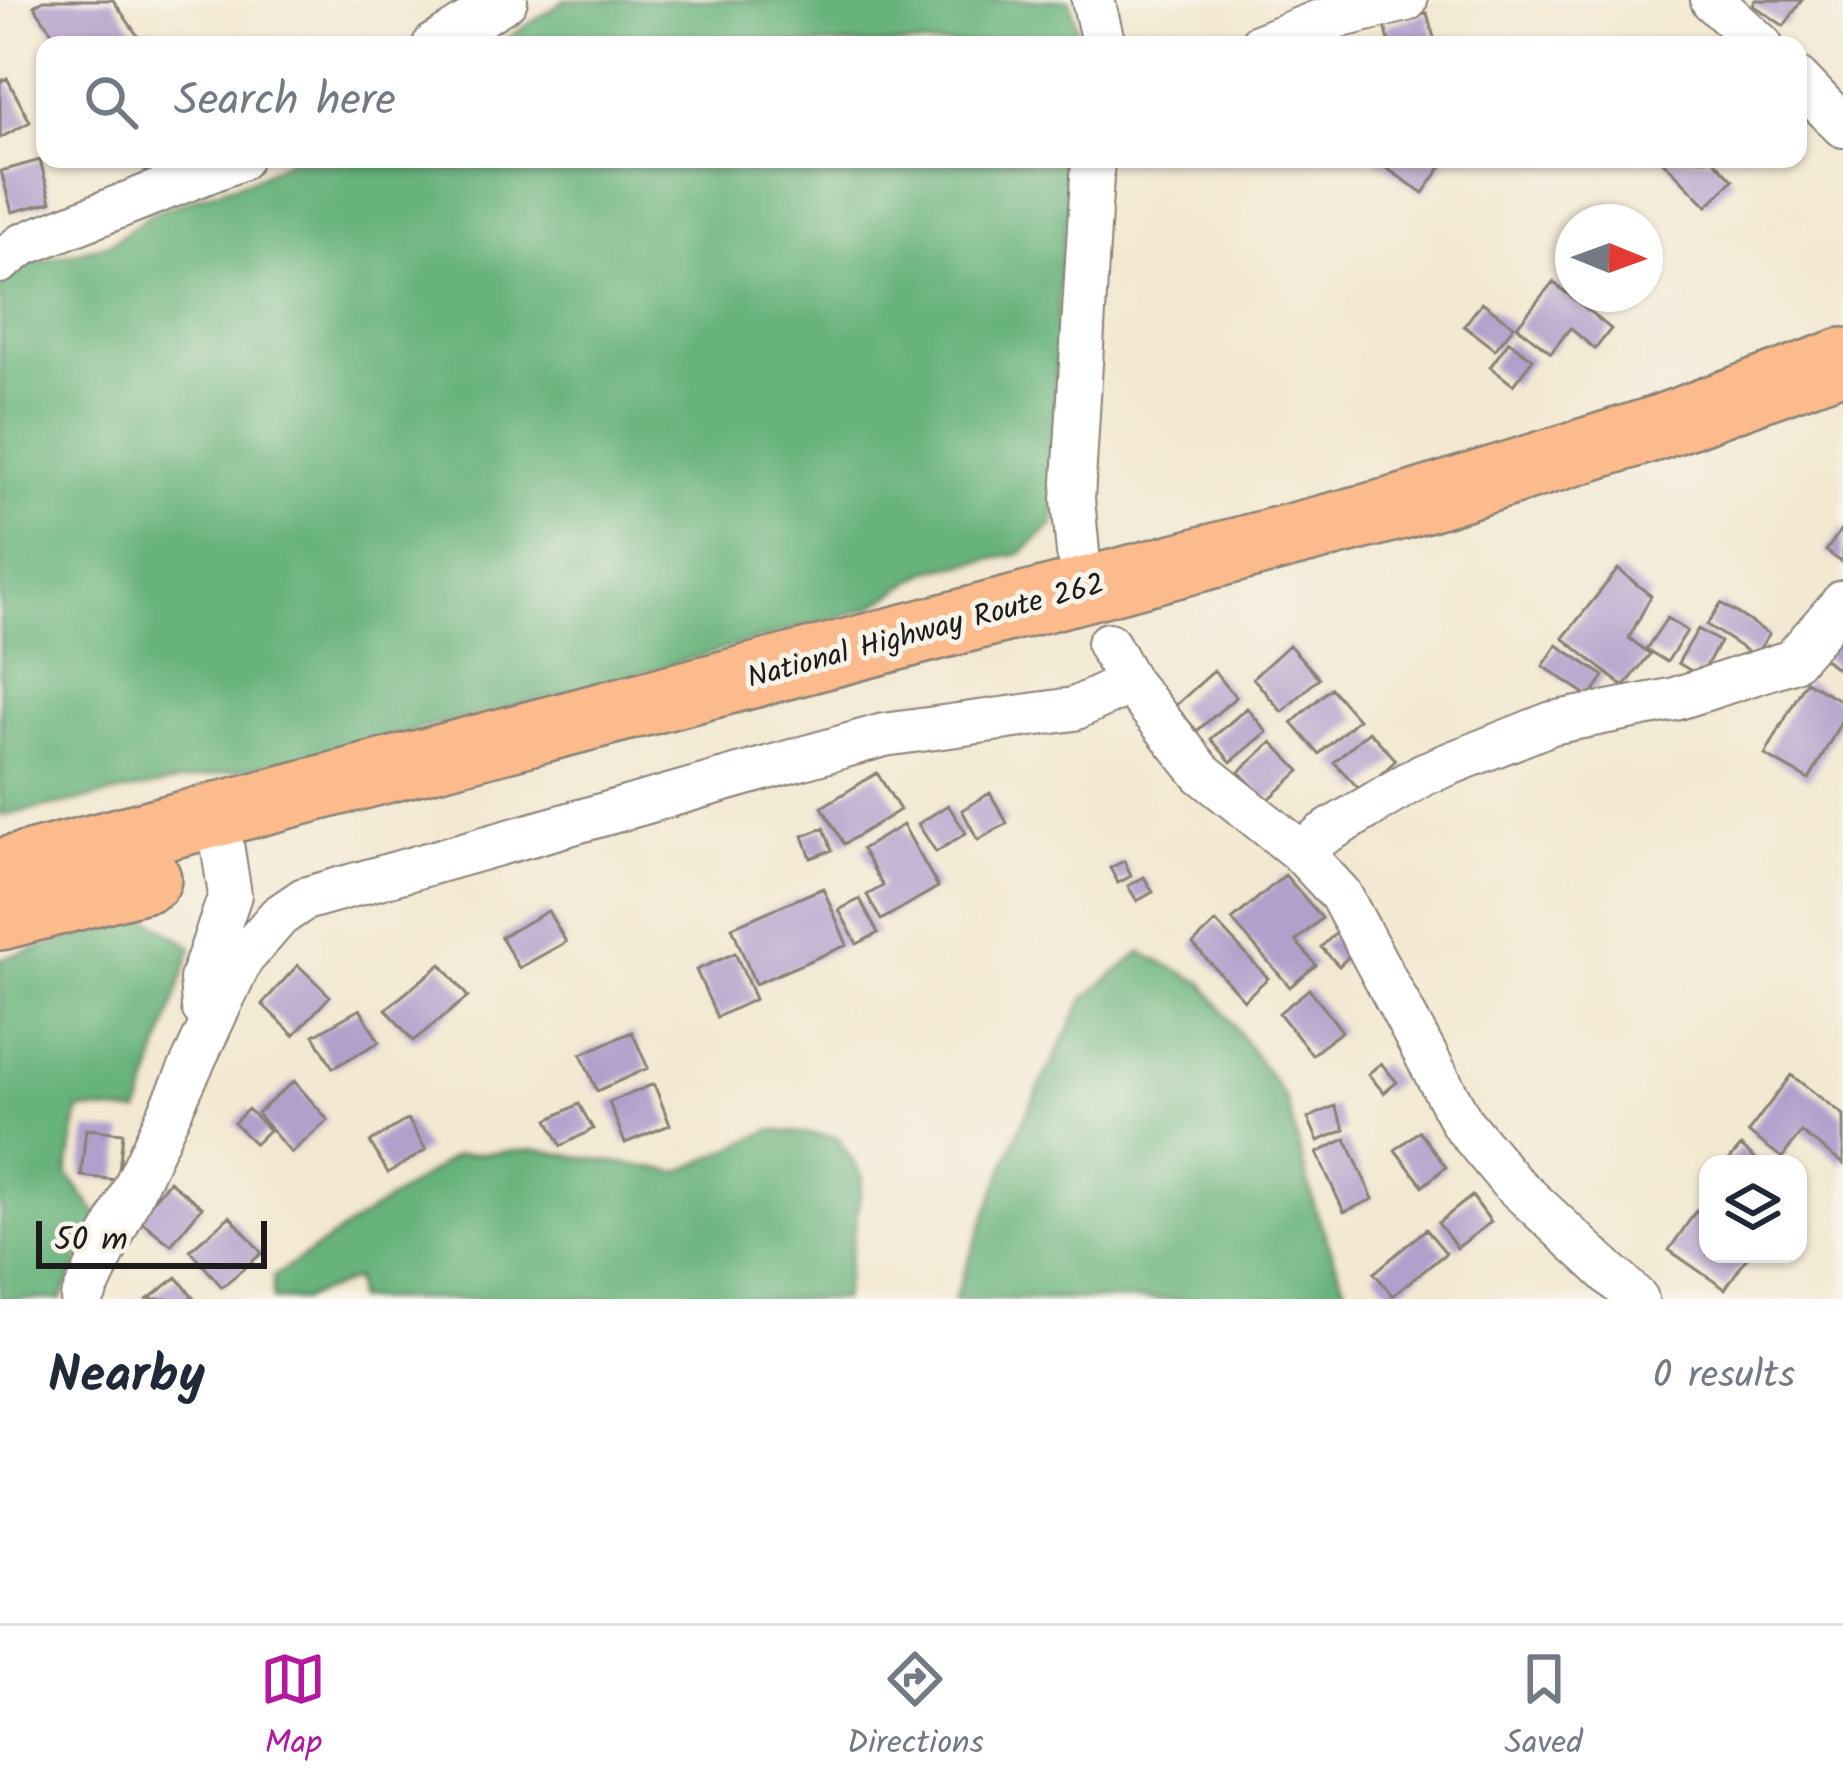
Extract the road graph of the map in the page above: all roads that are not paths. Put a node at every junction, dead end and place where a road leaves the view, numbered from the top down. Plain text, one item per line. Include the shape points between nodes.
1 (506, 0) edge
2 (1093, 0) edge
3 (1406, 0) edge
4 (1712, 0) edge
5 (448, 36) edge
6 (1102, 36) edge
7 (1282, 36) edge
8 (1751, 36) edge
9 (1807, 89) edge
10 (1843, 126) edge
11 (217, 168) edge
12 (1093, 168) edge
13 (0, 262) edge
14 (1843, 360) edge
15 (1843, 406) edge
16 (1078, 553) dead end
17 (1843, 602) edge
18 (1108, 644) dead end
19 (1130, 683) junction
20 (221, 838) junction
21 (1302, 853) junction
22 (0, 871) edge
23 (0, 918) edge
24 (210, 1018) junction
25 (82, 1299) edge
26 (1637, 1299) edge

1 - 5 street
2 - 6 street
3 - 7 street
4 - 8 street
9 - 10 street
11 - 13 street via 22,245
12 - 16 street via 1073,499
14 - 20 highway, National Highway Route 262 via 1658,428 1402,507
15 - 20 highway, National Highway Route 262 via 1672,469 1406,547
17 - 21 street via 1792,661 1675,699 1552,723 1424,774
18 - 19 street
19 - 21 street via 1202,772
19 - 24 street via 1074,709 884,735 304,899 241,960
20 - 22 highway, National Highway Route 262
20 - 23 highway, National Highway Route 262
20 - 24 street via 230,895 200,979
21 - 26 street via 1373,948 1462,1123 1510,1181
24 - 25 street

